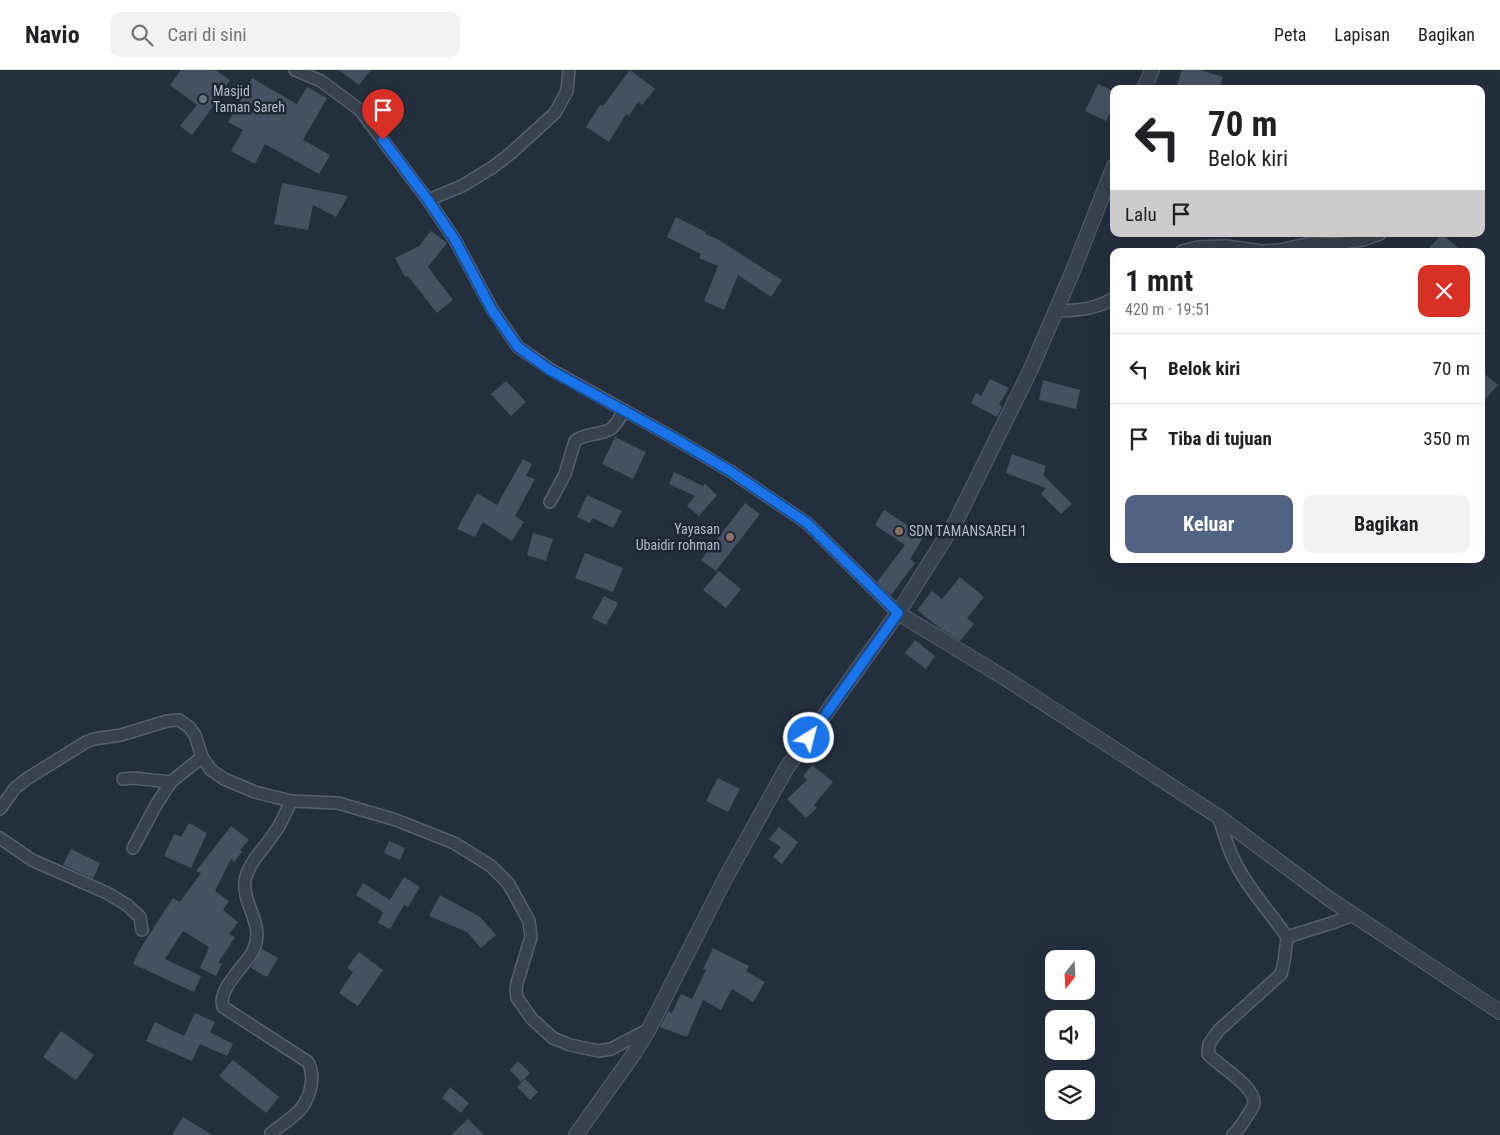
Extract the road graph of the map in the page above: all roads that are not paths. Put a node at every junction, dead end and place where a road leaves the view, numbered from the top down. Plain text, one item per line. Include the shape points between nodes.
1 (295, 70) edge
2 (570, 70) edge
3 (1152, 70) edge
4 (1146, 85) edge
5 (1110, 176) edge
6 (428, 200) junction
7 (1372, 237) edge
8 (1194, 248) edge
9 (1240, 248) edge
10 (1288, 248) edge
11 (1337, 248) edge
12 (1110, 300) edge
13 (1056, 311) junction
14 (624, 411) junction
15 (550, 502) dead end
16 (898, 613) junction
17 (202, 757) junction
18 (123, 780) dead end
19 (171, 782) junction
20 (291, 801) junction
21 (0, 808) edge
22 (1219, 817) junction
23 (0, 838) edge
24 (133, 848) dead end
25 (1353, 915) junction
26 (142, 930) dead end
27 (1287, 937) junction
28 (1500, 1012) edge
29 (649, 1029) junction
30 (271, 1133) dead end
31 (576, 1135) edge
32 (1233, 1135) edge

1 - 6 street via 321,81 360,110
2 - 6 street via 567,91 555,113 512,153 462,186
3 - 4 street
5 - 13 street
6 - 14 street via 455,240 492,310 518,347 550,370
7 - 11 street
8 - 9 street
10 - 11 street via 1311,243
12 - 13 street via 1085,310
13 - 16 street via 956,520
14 - 15 street via 606,432 583,436 575,441 565,474
14 - 16 street via 730,471 807,523
16 - 22 street
16 - 29 street via 786,769 725,878
17 - 19 street
17 - 20 street via 211,770 224,779 255,792
17 - 21 street via 194,736 179,720 94,739 28,778 15,788
18 - 19 street via 138,778
19 - 24 street
20 - 29 street via 338,803 396,820 454,844 490,866 508,883 529,921 531,938 517,983 517,998 532,1019 553,1038 600,1052
20 - 30 street via 276,831 245,878 244,890 255,921 257,941 253,952 225,990 221,1002 223,1007 311,1067 311,1087 307,1098 299,1111
22 - 25 street
22 - 27 street via 1235,862
23 - 26 street via 32,860 107,892 140,918
25 - 27 street
25 - 28 street
27 - 32 street via 1281,974 1219,1030 1209,1044 1208,1054 1242,1082 1253,1096 1254,1105
29 - 31 street

